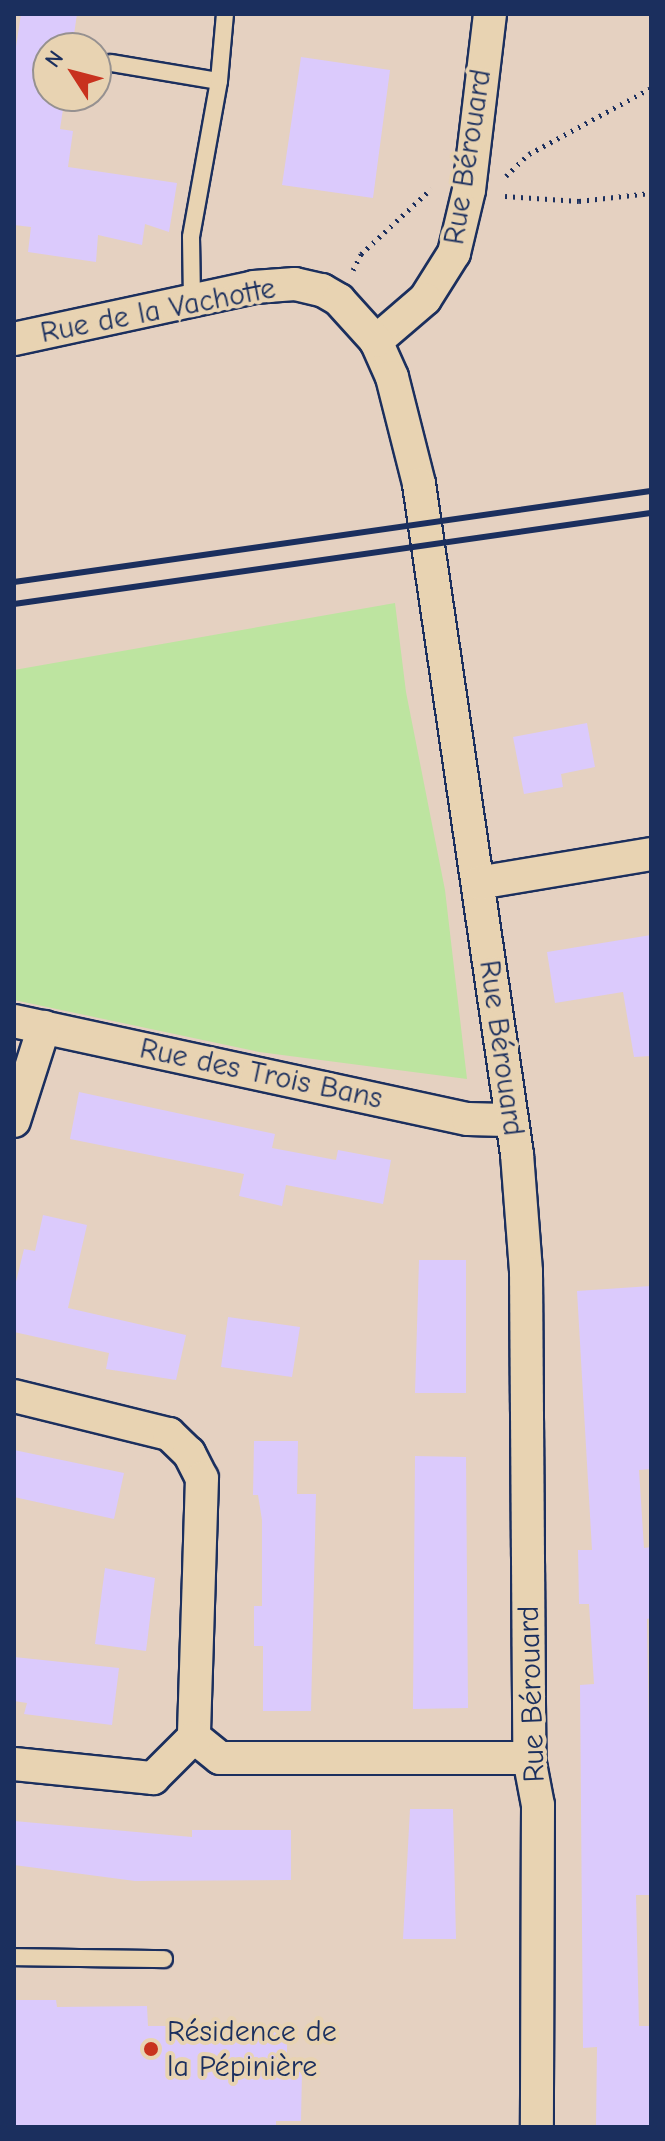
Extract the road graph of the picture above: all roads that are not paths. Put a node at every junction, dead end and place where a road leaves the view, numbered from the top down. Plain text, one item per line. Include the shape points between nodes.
1 (225, 14) edge
2 (490, 14) edge
3 (112, 63) edge
4 (219, 81) junction
5 (192, 302) junction
6 (14, 339) edge
7 (376, 341) junction
8 (651, 854) edge
9 (478, 883) junction
10 (29, 1024) edge
11 (509, 1120) junction
12 (14, 1121) edge
13 (14, 1396) edge
14 (194, 1737) junction
15 (529, 1758) junction
16 (14, 1764) edge
17 (14, 1957) edge
18 (164, 1959) dead end
19 (537, 2127) edge

1 - 4 lane
2 - 7 street, Rue Bérouard via 478,192 441,278
3 - 4 lane
4 - 5 lane via 191,237
5 - 6 street, Rue de la Vachotte
5 - 7 street, Rue de la Vachotte via 295,284 339,300
7 - 9 street, Rue Bérouard via 395,389 419,484
8 - 9 street
9 - 11 street, Rue Bérouard
10 - 11 street, Rue des Trois Bans via 468,1119
10 - 12 street
11 - 15 street, Rue Bérouard via 517,1154 526,1272
13 - 14 street via 169,1434 189,1453 202,1478
14 - 15 street via 220,1758
14 - 16 street via 153,1778
15 - 19 street, Rue Bérouard via 538,1805
17 - 18 lane

